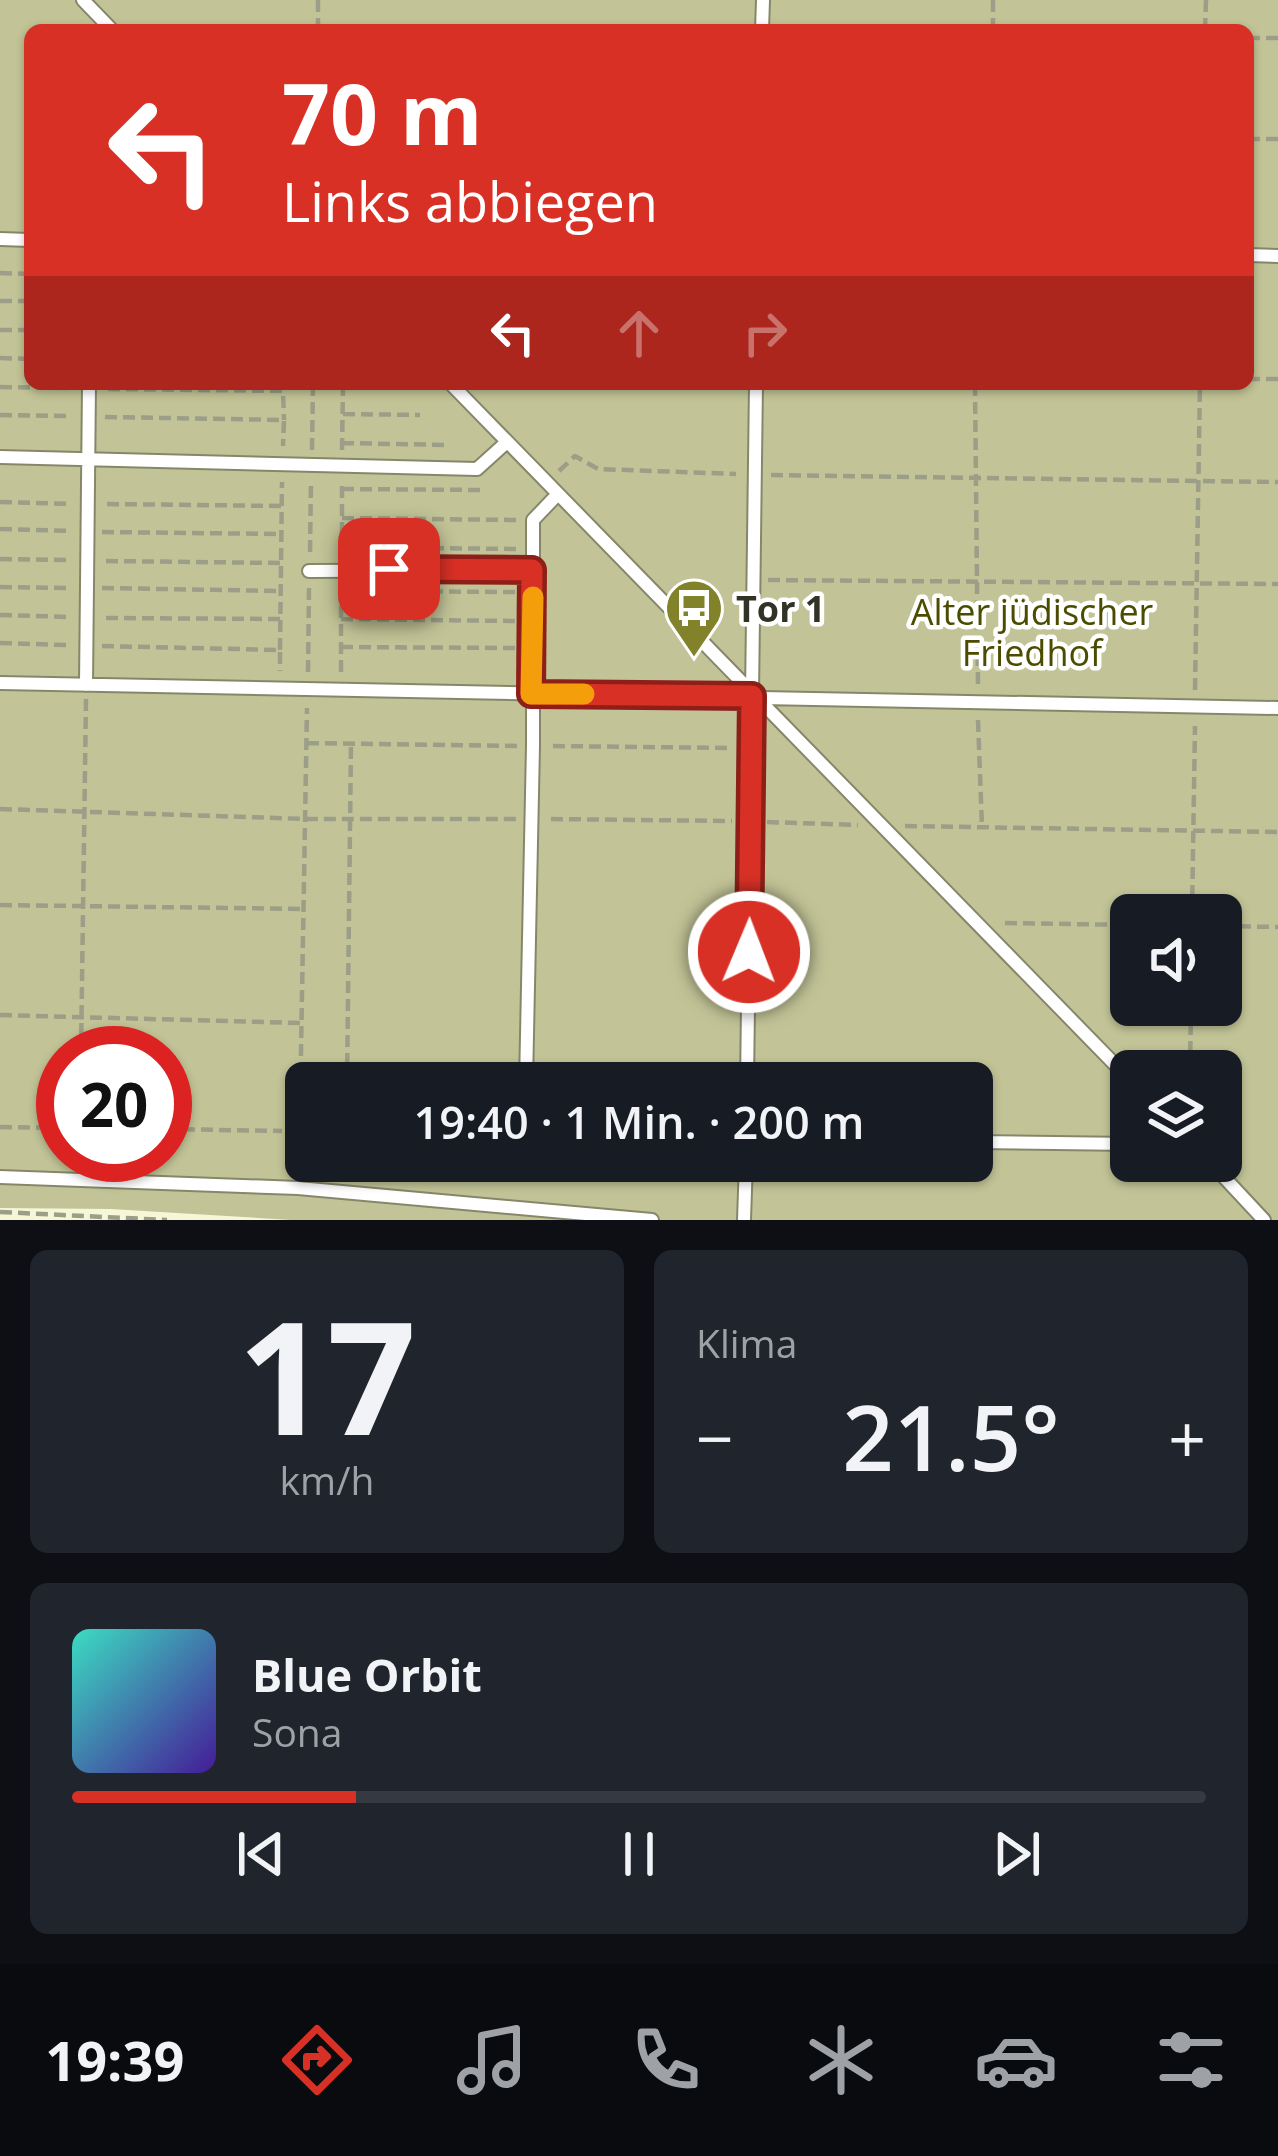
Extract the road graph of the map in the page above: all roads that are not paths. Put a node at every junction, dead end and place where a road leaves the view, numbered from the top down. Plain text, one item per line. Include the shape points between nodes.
1 (83, 0) edge
2 (106, 24) edge
3 (89, 390) edge
4 (458, 390) edge
5 (756, 390) edge
6 (507, 442) junction
7 (0, 457) edge
8 (88, 460) junction
9 (551, 489) junction
10 (532, 570) junction
11 (310, 571) road end
12 (0, 683) edge
13 (86, 685) junction
14 (531, 694) junction
15 (752, 696) junction
16 (1278, 708) edge
17 (1110, 1060) edge
18 (526, 1062) edge
19 (748, 1062) edge
20 (993, 1142) edge
21 (1110, 1144) edge
22 (0, 1177) edge
23 (745, 1182) edge
24 (1229, 1182) edge
25 (652, 1220) edge
26 (744, 1220) edge
27 (1264, 1220) edge

1 - 2 lane
3 - 8 lane
4 - 6 lane
5 - 15 lane
6 - 8 lane via 477,469
6 - 9 lane
7 - 8 lane
8 - 13 lane
9 - 10 lane via 533,520
9 - 15 lane
10 - 11 lane
10 - 14 lane
12 - 13 lane
13 - 14 lane
14 - 15 lane
14 - 18 lane
15 - 16 lane
15 - 17 lane
15 - 19 lane
20 - 21 lane
22 - 25 lane via 298,1188
23 - 26 lane
24 - 27 lane

